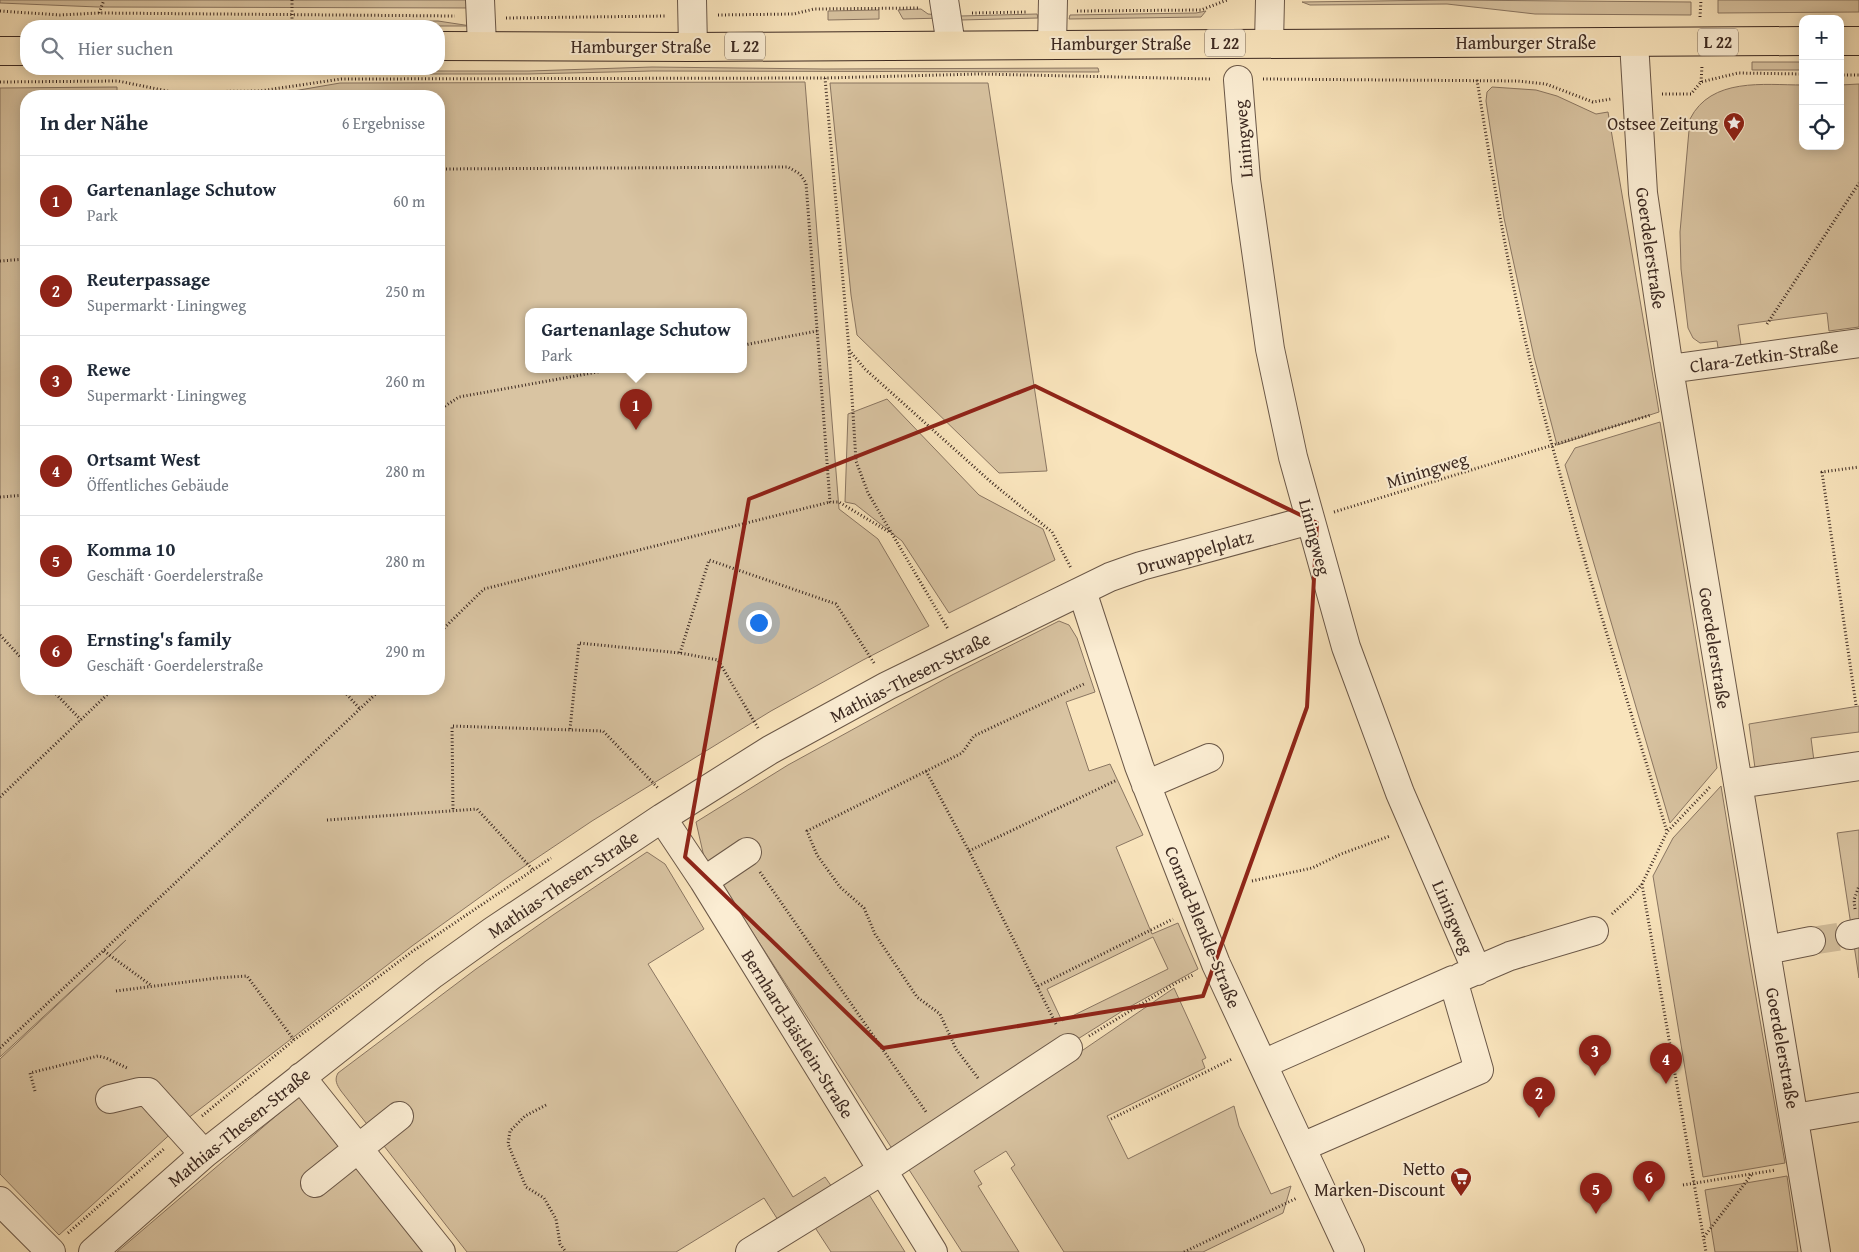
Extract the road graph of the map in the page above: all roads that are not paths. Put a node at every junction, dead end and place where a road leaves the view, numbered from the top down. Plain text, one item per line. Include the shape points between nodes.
1 (1270, 0) edge
2 (945, 6) edge
3 (1053, 6) edge
4 (692, 8) edge
5 (480, 9) edge
6 (1799, 41) edge
7 (1844, 41) edge
8 (1859, 41) edge
9 (1634, 42) junction
10 (1269, 43) junction
11 (951, 44) junction
12 (1052, 44) junction
13 (445, 46) edge
14 (482, 46) junction
15 (693, 47) junction
16 (0, 51) edge
17 (20, 51) edge
18 (1238, 80) road end
19 (1859, 343) edge
20 (1680, 367) junction
21 (1310, 520) junction
22 (1082, 591) junction
23 (1209, 758) dead end
24 (1859, 766) edge
25 (1737, 780) junction
26 (1146, 784) junction
27 (662, 818) junction
28 (747, 852) road end
29 (704, 881) junction
30 (1594, 931) road end
31 (1811, 941) tunnel mouth
32 (1766, 950) junction
33 (1465, 976) junction
34 (1068, 1048) road end
35 (1263, 1064) junction
36 (301, 1077) junction
37 (110, 1099) dead end
38 (1859, 1107) edge
39 (400, 1116) dead end
40 (1795, 1118) junction
41 (1302, 1147) junction
42 (358, 1149) junction
43 (204, 1154) junction
44 (883, 1170) junction
45 (315, 1183) dead end
46 (0, 1201) edge
47 (51, 1252) edge
48 (93, 1252) edge
49 (441, 1252) edge
50 (750, 1252) edge
51 (933, 1252) edge
52 (1350, 1252) edge
53 (1816, 1252) edge

1 - 10 street
2 - 11 street
3 - 12 street
4 - 15 street
5 - 14 street
6 - 9 main road, Hamburger Straße / L 22
7 - 8 main road
9 - 10 main road, Hamburger Straße / L 22
9 - 20 street, Goerdelerstraße via 1643,193
10 - 12 main road, Hamburger Straße / L 22
11 - 12 main road, Hamburger Straße / L 22
11 - 15 main road, Hamburger Straße / L 22
13 - 14 main road, Hamburger Straße / L 22
14 - 15 main road, Hamburger Straße / L 22
16 - 17 main road
18 - 21 street, Liningweg via 1246,180 1270,349
19 - 20 street, Clara-Zetkin-Straße
20 - 25 street, Goerdelerstraße via 1678,420
21 - 22 street, Druwappelplatz via 1141,566
21 - 33 street, Liningweg via 1346,647 1414,827
22 - 26 street, Conrad-Blenkle-Straße
22 - 27 street, Mathias-Thesen-Straße via 887,686 770,750
23 - 26 street
24 - 25 street
25 - 32 street, Goerdelerstraße
26 - 35 street, Conrad-Blenkle-Straße via 1216,964
27 - 29 street, Bernhard-Bästlein-Straße
27 - 36 street, Mathias-Thesen-Straße via 485,936
28 - 29 street
29 - 44 street, Bernhard-Bästlein-Straße
30 - 33 street via 1510,956
31 - 32 street
32 - 40 street, Goerdelerstraße
33 - 35 street
33 - 41 street, Liningweg via 1480,1070
34 - 44 street
35 - 41 street, Conrad-Blenkle-Straße via 1294,1107
36 - 42 street
36 - 43 street, Mathias-Thesen-Straße
37 - 43 street via 148,1092
38 - 40 street
39 - 42 street
40 - 53 street, Goerdelerstraße
41 - 52 street, Conrad-Blenkle-Straße
42 - 45 street
42 - 49 street
43 - 48 street, Mathias-Thesen-Straße
44 - 50 street
44 - 51 street, Bernhard-Bästlein-Straße
46 - 47 street

